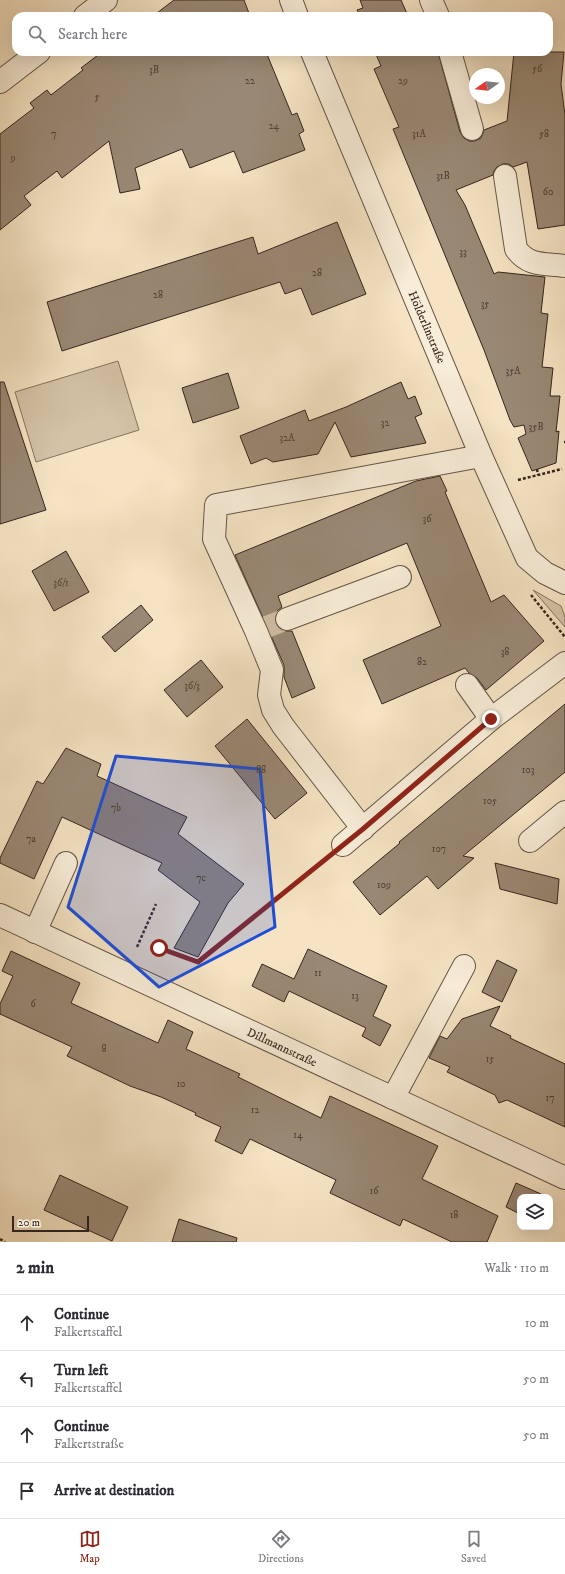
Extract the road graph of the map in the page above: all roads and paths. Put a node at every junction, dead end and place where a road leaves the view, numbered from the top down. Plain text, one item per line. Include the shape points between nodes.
1 (106, 0) edge
2 (291, 0) edge
3 (431, 0) edge
4 (90, 12) edge
5 (296, 12) edge
6 (436, 12) edge
7 (34, 56) edge
8 (314, 56) edge
9 (451, 56) edge
10 (0, 82) edge
11 (472, 129) dead end
12 (505, 176) dead end
13 (565, 266) edge
14 (481, 456) junction
15 (562, 468) dead end
16 (537, 469) dead end
17 (538, 475) junction
18 (518, 480) dead end
19 (400, 577) dead end
20 (565, 583) edge
21 (287, 619) tunnel mouth
22 (565, 663) edge
23 (467, 685) dead end
24 (491, 719) junction
25 (565, 812) edge
26 (363, 829) junction
27 (530, 841) dead end
28 (343, 845) joint
29 (66, 863) dead end
30 (156, 904) dead end
31 (0, 915) edge
32 (35, 932) junction
33 (137, 946) dead end
34 (156, 955) dead end
35 (464, 966) dead end
36 (393, 1098) junction
37 (565, 1178) edge
38 (0, 1239) edge
39 (5, 1242) edge

1 - 4 street
2 - 5 street
3 - 6 street
7 - 10 street
8 - 14 street, Hölderlinstraße
9 - 11 street
12 - 13 street via 516,249 530,262
14 - 20 street, Hölderlinstraße via 526,558 545,573
14 - 26 street via 216,506 214,539 260,630 272,670 269,695 273,710
15 - 17 path
16 - 17 path
17 - 18 path
19 - 21 street
22 - 24 street
23 - 24 street
24 - 26 street
25 - 27 street
26 - 28 street
28 - 34 path via 198,962 159,948
29 - 32 street
30 - 33 path
31 - 32 street, Dillmannstraße
32 - 36 street, Dillmannstraße
35 - 36 street
36 - 37 street, Dillmannstraße
38 - 39 path

